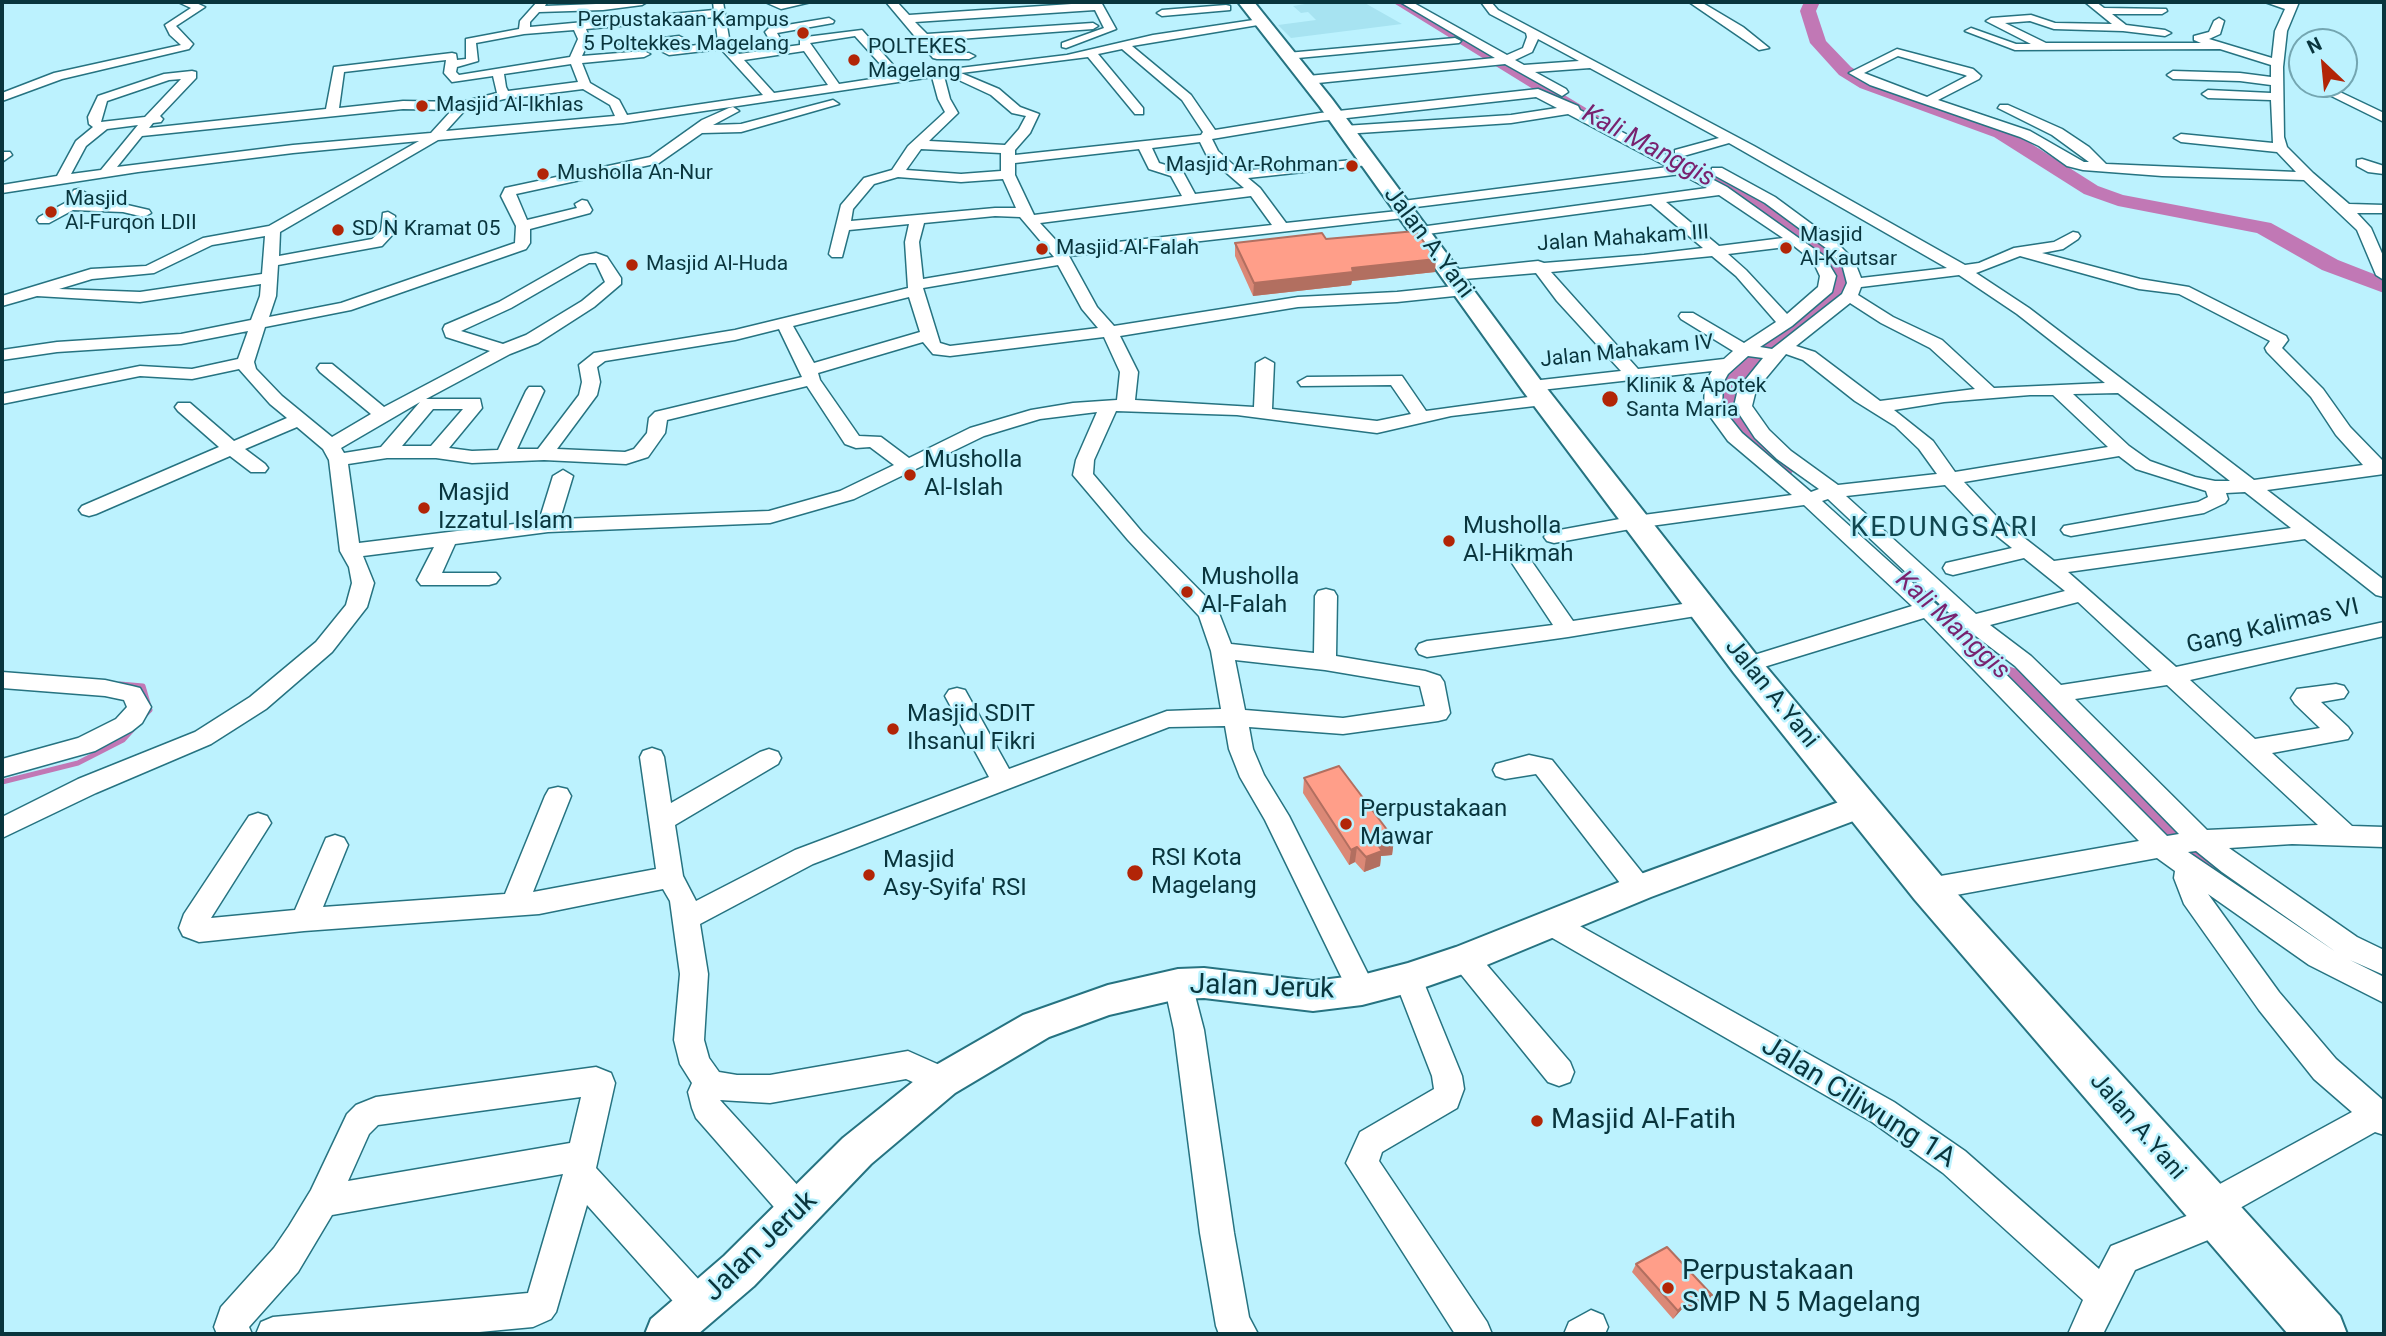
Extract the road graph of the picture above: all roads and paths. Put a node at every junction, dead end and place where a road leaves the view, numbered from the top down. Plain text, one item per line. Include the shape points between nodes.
1 (183, 2) edge
2 (642, 2) edge
3 (770, 2) edge
4 (806, 2) edge
5 (891, 2) edge
6 (1154, 2) edge
7 (1246, 2) edge
8 (1390, 2) edge
9 (1405, 2) edge
10 (1694, 2) edge
11 (2090, 2) edge
12 (2270, 2) edge
13 (1482, 3) edge
14 (539, 5) edge
15 (2294, 5) edge
16 (1093, 6) edge
17 (719, 7) edge
18 (1226, 8) dead end
19 (2102, 11) junction
20 (2162, 11) dead end
21 (1162, 13) junction
22 (682, 16) junction
23 (842, 19) dead end
24 (905, 19) junction
25 (2219, 21) dead end
26 (1260, 22) junction
27 (2054, 26) junction
28 (576, 27) junction
29 (2123, 28) junction
30 (1097, 30) junction
31 (1531, 31) junction
32 (1971, 31) dead end
33 (524, 32) junction
34 (1174, 34) junction
35 (924, 38) junction
36 (2198, 38) junction
37 (1455, 41) junction
38 (1122, 44) junction
39 (724, 45) junction
40 (2076, 45) junction
41 (1286, 46) junction
42 (2218, 46) junction
43 (675, 47) junction
44 (807, 47) junction
45 (2047, 47) junction
46 (1385, 48) junction
47 (1762, 48) dead end
48 (781, 50) junction
49 (576, 53) junction
50 (1091, 53) junction
51 (644, 54) dead end
52 (737, 58) junction
53 (1498, 61) junction
54 (417, 63) dead end
55 (450, 65) junction
56 (1598, 67) junction
57 (2282, 67) junction
58 (1408, 71) junction
59 (498, 72) junction
60 (944, 72) junction
61 (2173, 75) dead end
62 (1523, 76) junction
63 (900, 78) junction
64 (1308, 80) junction
65 (2, 82) edge
66 (39, 82) junction
67 (336, 82) junction
68 (2277, 82) junction
69 (585, 85) junction
70 (1541, 87) junction
71 (836, 88) junction
72 (1454, 89) dead end
73 (2208, 94) dead end
74 (504, 95) junction
75 (2, 97) edge
76 (2277, 97) junction
77 (767, 98) junction
78 (2342, 98) edge
79 (1928, 101) junction
80 (833, 103) dead end
81 (462, 106) junction
82 (2004, 108) dead end
83 (1577, 109) junction
84 (1139, 110) dead end
85 (332, 113) junction
86 (309, 115) junction
87 (1335, 116) junction
88 (2384, 118) edge
89 (149, 119) junction
90 (623, 119) junction
91 (103, 126) junction
92 (699, 129) junction
93 (138, 132) junction
94 (435, 136) junction
95 (1208, 136) junction
96 (2181, 138) dead end
97 (1730, 139) junction
98 (1143, 143) junction
99 (919, 145) junction
100 (2281, 148) junction
101 (1680, 153) junction
102 (1008, 154) junction
103 (1368, 161) junction
104 (2361, 163) dead end
105 (2102, 167) junction
106 (1684, 169) junction
107 (2384, 170) edge
108 (1232, 171) junction
109 (105, 173) junction
110 (897, 173) junction
111 (83, 176) junction
112 (1008, 176) junction
113 (2308, 176) junction
114 (62, 179) junction
115 (1806, 182) junction
116 (2, 188) edge
117 (1722, 190) junction
118 (1752, 190) junction
119 (1255, 191) junction
120 (1189, 197) junction
121 (1655, 200) junction
122 (582, 204) dead end
123 (70, 206) junction
124 (2346, 208) junction
125 (1403, 209) junction
126 (2384, 209) edge
127 (1165, 212) dead end
128 (144, 213) dead end
129 (388, 216) dead end
130 (1027, 216) junction
131 (44, 220) dead end
132 (917, 221) junction
133 (523, 226) junction
134 (842, 226) junction
135 (1282, 228) junction
136 (2364, 228) junction
137 (273, 230) junction
138 (1420, 231) junction
139 (2073, 236) dead end
140 (1182, 239) junction
141 (1797, 241) junction
142 (2384, 246) edge
143 (2019, 251) junction
144 (1720, 252) junction
145 (837, 254) dead end
146 (1061, 256) junction
147 (1538, 266) junction
148 (1961, 269) junction
149 (270, 270) junction
150 (2383, 273) edge
151 (1458, 282) junction
152 (915, 288) junction
153 (1852, 289) junction
154 (28, 293) junction
155 (2, 301) edge
156 (1687, 316) dead end
157 (1786, 323) junction
158 (784, 324) junction
159 (258, 325) junction
160 (1109, 331) junction
161 (929, 335) junction
162 (504, 350) junction
163 (1744, 350) junction
164 (1777, 353) junction
165 (2, 355) edge
166 (245, 362) junction
167 (1265, 363) dead end
168 (1727, 364) junction
169 (326, 368) dead end
170 (1634, 374) junction
171 (810, 375) junction
172 (1307, 383) dead end
173 (2122, 388) junction
174 (2058, 390) junction
175 (535, 391) dead end
176 (1538, 393) junction
177 (1990, 393) junction
178 (2, 399) edge
179 (1117, 405) junction
180 (184, 407) dead end
181 (1877, 407) junction
182 (1263, 414) junction
183 (383, 415) junction
184 (1421, 416) junction
185 (300, 419) junction
186 (231, 448) junction
187 (2122, 450) junction
188 (387, 452) junction
189 (436, 452) junction
190 (335, 453) junction
191 (544, 454) junction
192 (504, 457) junction
193 (908, 466) junction
194 (258, 468) dead end
195 (2381, 468) edge
196 (563, 476) dead end
197 (1950, 479) junction
198 (2251, 486) junction
199 (2215, 487) junction
200 (1820, 496) junction
201 (89, 510) dead end
202 (1636, 522) junction
203 (548, 526) junction
204 (2071, 530) dead end
205 (2311, 533) junction
206 (1554, 537) dead end
207 (446, 538) junction
208 (350, 551) junction
209 (1514, 551) dead end
210 (2028, 551) junction
211 (1953, 568) dead end
212 (2049, 568) junction
213 (489, 578) dead end
214 (2384, 590) edge
215 (2082, 594) junction
216 (1326, 596) dead end
217 (1702, 608) junction
218 (1928, 609) junction
219 (1972, 622) junction
220 (2384, 629) edge
221 (1568, 630) junction
222 (1427, 649) dead end
223 (1222, 651) junction
224 (1325, 662) junction
225 (1746, 665) junction
226 (2172, 676) junction
227 (2, 680) edge
228 (2336, 692) dead end
229 (2057, 694) junction
230 (957, 696) dead end
231 (1234, 717) junction
232 (2251, 748) junction
233 (652, 757) dead end
234 (769, 758) dead end
235 (2, 768) edge
236 (1505, 769) dead end
237 (1003, 780) junction
238 (558, 796) dead end
239 (1861, 806) junction
240 (662, 820) junction
241 (258, 823) dead end
242 (2, 828) edge
243 (2343, 834) junction
244 (2384, 836) edge
245 (335, 845) dead end
246 (2183, 852) junction
247 (670, 877) junction
248 (1639, 888) junction
249 (1929, 889) junction
250 (515, 905) junction
251 (686, 919) junction
252 (304, 920) junction
253 (1552, 924) junction
254 (1465, 959) junction
255 (2384, 963) edge
256 (1408, 978) junction
257 (1178, 984) junction
258 (1362, 990) junction
259 (2384, 991) edge
260 (1559, 1072) dead end
261 (942, 1081) junction
262 (710, 1084) junction
263 (2374, 1119) edge
264 (581, 1165) junction
265 (322, 1201) junction
266 (799, 1211) junction
267 (2213, 1214) junction
268 (2103, 1295) junction
269 (700, 1306) junction
270 (235, 1334) edge
271 (273, 1334) edge
272 (666, 1334) edge
273 (1241, 1334) edge
274 (1475, 1334) edge
275 (2085, 1334) edge
276 (2322, 1334) edge

1 - 66 street via 200,7 170,25 185,47
2 - 14 street via 603,7
3 - 4 street via 781,6
5 - 24 street
6 - 21 street
7 - 26 highway, Jalan A.Yani
8 - 37 street
9 - 53 street
10 - 47 street
11 - 19 street
12 - 15 street
13 - 31 street
14 - 33 street via 524,24
15 - 57 street via 2281,31
16 - 24 street
16 - 30 street via 1110,27
17 - 22 street
17 - 39 street
18 - 21 street
19 - 20 street
19 - 29 street
21 - 34 street
22 - 28 street
22 - 43 street
23 - 48 street via 773,30
24 - 35 street
25 - 36 street via 2214,34
26 - 34 street
26 - 41 highway, Jalan A.Yani
27 - 29 street
27 - 40 street
27 - 45 street via 2031,18 1991,21
28 - 33 street
28 - 49 street via 584,39
29 - 36 street
30 - 35 street
30 - 35 street via 1069,44 944,58
31 - 53 street via 1534,37 1528,50
31 - 56 street
32 - 45 street via 2007,46
33 - 55 street via 470,41 472,61
34 - 38 street
36 - 42 street
37 - 46 street
37 - 53 street
38 - 50 street
38 - 95 street via 1186,98
39 - 43 street
39 - 52 street
40 - 42 street
40 - 45 street
41 - 46 street
41 - 64 highway, Jalan A.Yani
42 - 57 street
43 - 49 street
44 - 48 street
44 - 63 street via 806,40 858,32
44 - 71 street
46 - 58 street
48 - 52 street
49 - 51 street
49 - 59 street
49 - 69 street
50 - 60 street
50 - 84 street
52 - 77 street
53 - 58 street
53 - 62 street
54 - 67 street via 405,72
55 - 59 street via 456,79
55 - 67 street via 452,56 448,55 348,66 338,69
56 - 62 street
56 - 70 street
56 - 97 street
57 - 68 street
58 - 64 street
59 - 74 street
60 - 63 street
60 - 99 street via 944,99 952,113
60 - 102 street via 995,92 1016,110 1033,114
61 - 68 street
62 - 70 street
63 - 71 street
64 - 87 highway, Jalan A.Yani
65 - 66 street
66 - 75 street
67 - 85 street
68 - 76 street
69 - 74 street
69 - 90 street via 615,103
70 - 83 street
70 - 87 street
71 - 77 street
72 - 87 street
73 - 76 street
74 - 81 street
76 - 100 street
77 - 90 street
77 - 92 street
78 - 88 street
79 - 79 street via 1895,84 1865,79 1855,72 1895,53 1975,75
79 - 105 street via 2025,134 2072,163
80 - 92 street via 741,128
81 - 85 street via 403,105
81 - 94 street
82 - 105 street via 2057,132
83 - 87 street via 1511,119
83 - 101 street
83 - 106 street
85 - 86 street
86 - 89 street
86 - 93 street
87 - 95 street
87 - 103 highway, Jalan A.Yani
89 - 91 street
89 - 91 street via 191,74 102,99 94,117 95,124
89 - 93 street
90 - 94 street
91 - 114 street via 82,144
92 - 133 street via 654,160 510,191 508,196
93 - 109 street
94 - 109 street
94 - 137 street
95 - 98 street
95 - 108 street via 1212,153
96 - 100 street
97 - 101 street
97 - 115 street
98 - 102 street
98 - 120 street via 1154,166 1177,173
99 - 102 street
99 - 110 street
100 - 113 street
101 - 118 street
102 - 112 street
103 - 108 street
103 - 125 highway, Jalan A.Yani
104 - 107 street
105 - 113 street
106 - 117 street
106 - 125 street
108 - 119 street
109 - 111 street
110 - 112 street
110 - 134 street via 869,181 846,208
111 - 114 street
111 - 123 street via 79,195
112 - 130 street
113 - 124 street
114 - 116 street
115 - 118 street
115 - 148 street
117 - 121 street
117 - 141 street
118 - 153 street via 1831,245 1849,263
119 - 120 street
119 - 135 street
120 - 130 street
121 - 138 street
121 - 144 street
122 - 133 street via 585,210
123 - 128 street
123 - 131 street
124 - 126 street
124 - 136 street
125 - 135 street
125 - 138 highway, Jalan A.Yani
127 - 140 street
129 - 149 street via 388,232 377,243
130 - 132 street via 995,212
130 - 146 street
132 - 134 street
132 - 152 street via 912,242
133 - 159 street via 523,243 516,249 345,307
134 - 145 street
135 - 140 street
136 - 142 street
136 - 150 street
137 - 149 street
137 - 154 street via 208,242 149,270 91,274
138 - 151 highway, Jalan A.Yani
139 - 143 street via 2059,246
140 - 146 street
141 - 144 street, Jalan Mahakam III
141 - 157 street via 1819,259 1828,276 1826,289
143 - 148 street via 1983,267
143 - 195 street via 2139,284 2183,290 2280,340 2273,348
144 - 147 street, Jalan Mahakam III
144 - 157 street
146 - 152 street
146 - 160 street via 1090,309
147 - 151 street, Jalan Mahakam III
147 - 170 street
148 - 153 street
148 - 173 street
149 - 154 street via 140,297
149 - 159 street via 268,296
151 - 160 street, Jalan Mahakam III via 1397,297 1298,302
151 - 176 highway, Jalan A.Yani
152 - 158 street
152 - 161 street
153 - 164 street
153 - 177 street via 1945,350
154 - 155 street
156 - 163 street
157 - 163 street
158 - 171 street
158 - 191 street via 592,360 588,394
159 - 165 street via 181,339
159 - 166 street
160 - 161 street, Jalan Mahakam III via 950,351 932,345
160 - 179 street via 1129,372
161 - 171 street
162 - 162 street via 452,333 451,328 499,308 585,259 602,260 613,284 532,339
162 - 183 street
163 - 164 street
163 - 168 street
164 - 181 street via 1808,356
164 - 200 street via 1747,389 1743,406 1762,435
166 - 178 street via 192,374 140,371
166 - 185 street via 248,371
167 - 182 street
168 - 170 street, Jalan Mahakam IV
168 - 200 street via 1714,383 1713,408 1735,437
169 - 183 street
170 - 176 street, Jalan Mahakam IV
171 - 191 street via 661,416 656,433 635,456
171 - 193 street via 852,440 874,441
172 - 184 street via 1396,380
173 - 174 street
173 - 198 street
174 - 177 street
174 - 187 street
175 - 192 street
176 - 184 street, Jalan Mahakam IV
176 - 202 highway, Jalan A.Yani
177 - 181 street
179 - 182 street, Jalan Mahakam IV
179 - 193 street, Jalan Mahakam IV via 1002,423
179 - 223 street via 1085,460 1083,475 1209,613
180 - 186 street
181 - 197 street via 1926,445
182 - 184 street, Jalan Mahakam IV via 1377,427
183 - 190 street
185 - 186 street
185 - 190 street
186 - 194 street
186 - 201 street
187 - 197 street
187 - 199 street via 2151,469
188 - 189 street
188 - 189 street via 428,404 474,403
188 - 190 street
189 - 192 street
190 - 208 street
191 - 192 street
193 - 203 street, Jalan Mahakam IV via 832,502 756,519
195 - 198 street
196 - 203 street
197 - 200 street
197 - 210 street via 1989,520
198 - 199 street
198 - 205 street
199 - 204 street via 2218,499 2204,507
200 - 202 street
200 - 218 street
200 - 219 street via 1839,501
202 - 206 street
202 - 217 highway, Jalan A.Yani
203 - 207 street, Jalan Mahakam IV
205 - 212 street
205 - 214 street
207 - 208 street, Jalan Mahakam IV
207 - 213 street via 428,580
208 - 242 street via 363,583 356,607 324,647 258,703 203,738 87,786
209 - 221 street
210 - 211 street
210 - 212 street
212 - 215 street
215 - 219 street
215 - 226 street
216 - 224 street
217 - 221 street
217 - 225 highway, Jalan A.Yani
218 - 225 street
218 - 246 street
219 - 229 street
220 - 226 street, Gang Kalimas VI
221 - 222 street
223 - 224 street
223 - 231 street
224 - 231 street via 1430,681 1438,713 1343,726
225 - 239 highway, Jalan A.Yani
226 - 229 street, Gang Kalimas VI
226 - 232 street
227 - 235 street via 105,688 132,694 139,707 124,725 86,745
228 - 232 street via 2303,698 2340,733
229 - 246 street via 2113,754
230 - 237 street
231 - 237 street via 1167,719
231 - 258 street via 1252,777
232 - 243 street
233 - 240 street
234 - 240 street
236 - 248 street via 1543,766
237 - 251 street via 804,857
238 - 250 street
239 - 248 main road, Jalan Jeruk
239 - 249 highway, Jalan A.Yani
240 - 247 street
241 - 252 street via 193,928
243 - 244 street
243 - 246 street via 2245,836
245 - 252 street
246 - 249 street
246 - 255 street via 2231,865 2347,945
246 - 259 street via 2319,957
246 - 263 street via 2194,896 2269,1001
247 - 250 street
247 - 251 street via 683,901
248 - 253 main road, Jalan Jeruk
249 - 267 highway, Jalan A.Yani
250 - 252 street
251 - 262 street via 694,974 690,1040 695,1064
253 - 254 main road, Jalan Jeruk
253 - 268 street, Jalan Ciliwung 1A via 1883,1112 1954,1162
254 - 256 main road, Jalan Jeruk
254 - 260 street
256 - 258 main road, Jalan Jeruk
256 - 274 street via 1449,1089 1446,1098 1371,1142 1362,1163
257 - 258 main road, Jalan Jeruk via 1313,996
257 - 261 main road, Jalan Jeruk via 1108,1000 1036,1026
257 - 273 street via 1189,1030 1233,1326
261 - 262 street via 908,1065 770,1089
261 - 266 main road, Jalan Jeruk via 857,1151
262 - 266 street via 703,1091 707,1108
263 - 267 street
264 - 265 street
264 - 265 street via 601,1088 596,1081 376,1111 358,1124
264 - 269 street
264 - 271 street via 544,1300 533,1310
265 - 270 street via 285,1260 233,1319
266 - 269 main road, Jalan Jeruk
267 - 268 street via 2123,1258
267 - 276 highway, Jalan A.Yani
268 - 275 street
269 - 272 main road, Jalan Jeruk

